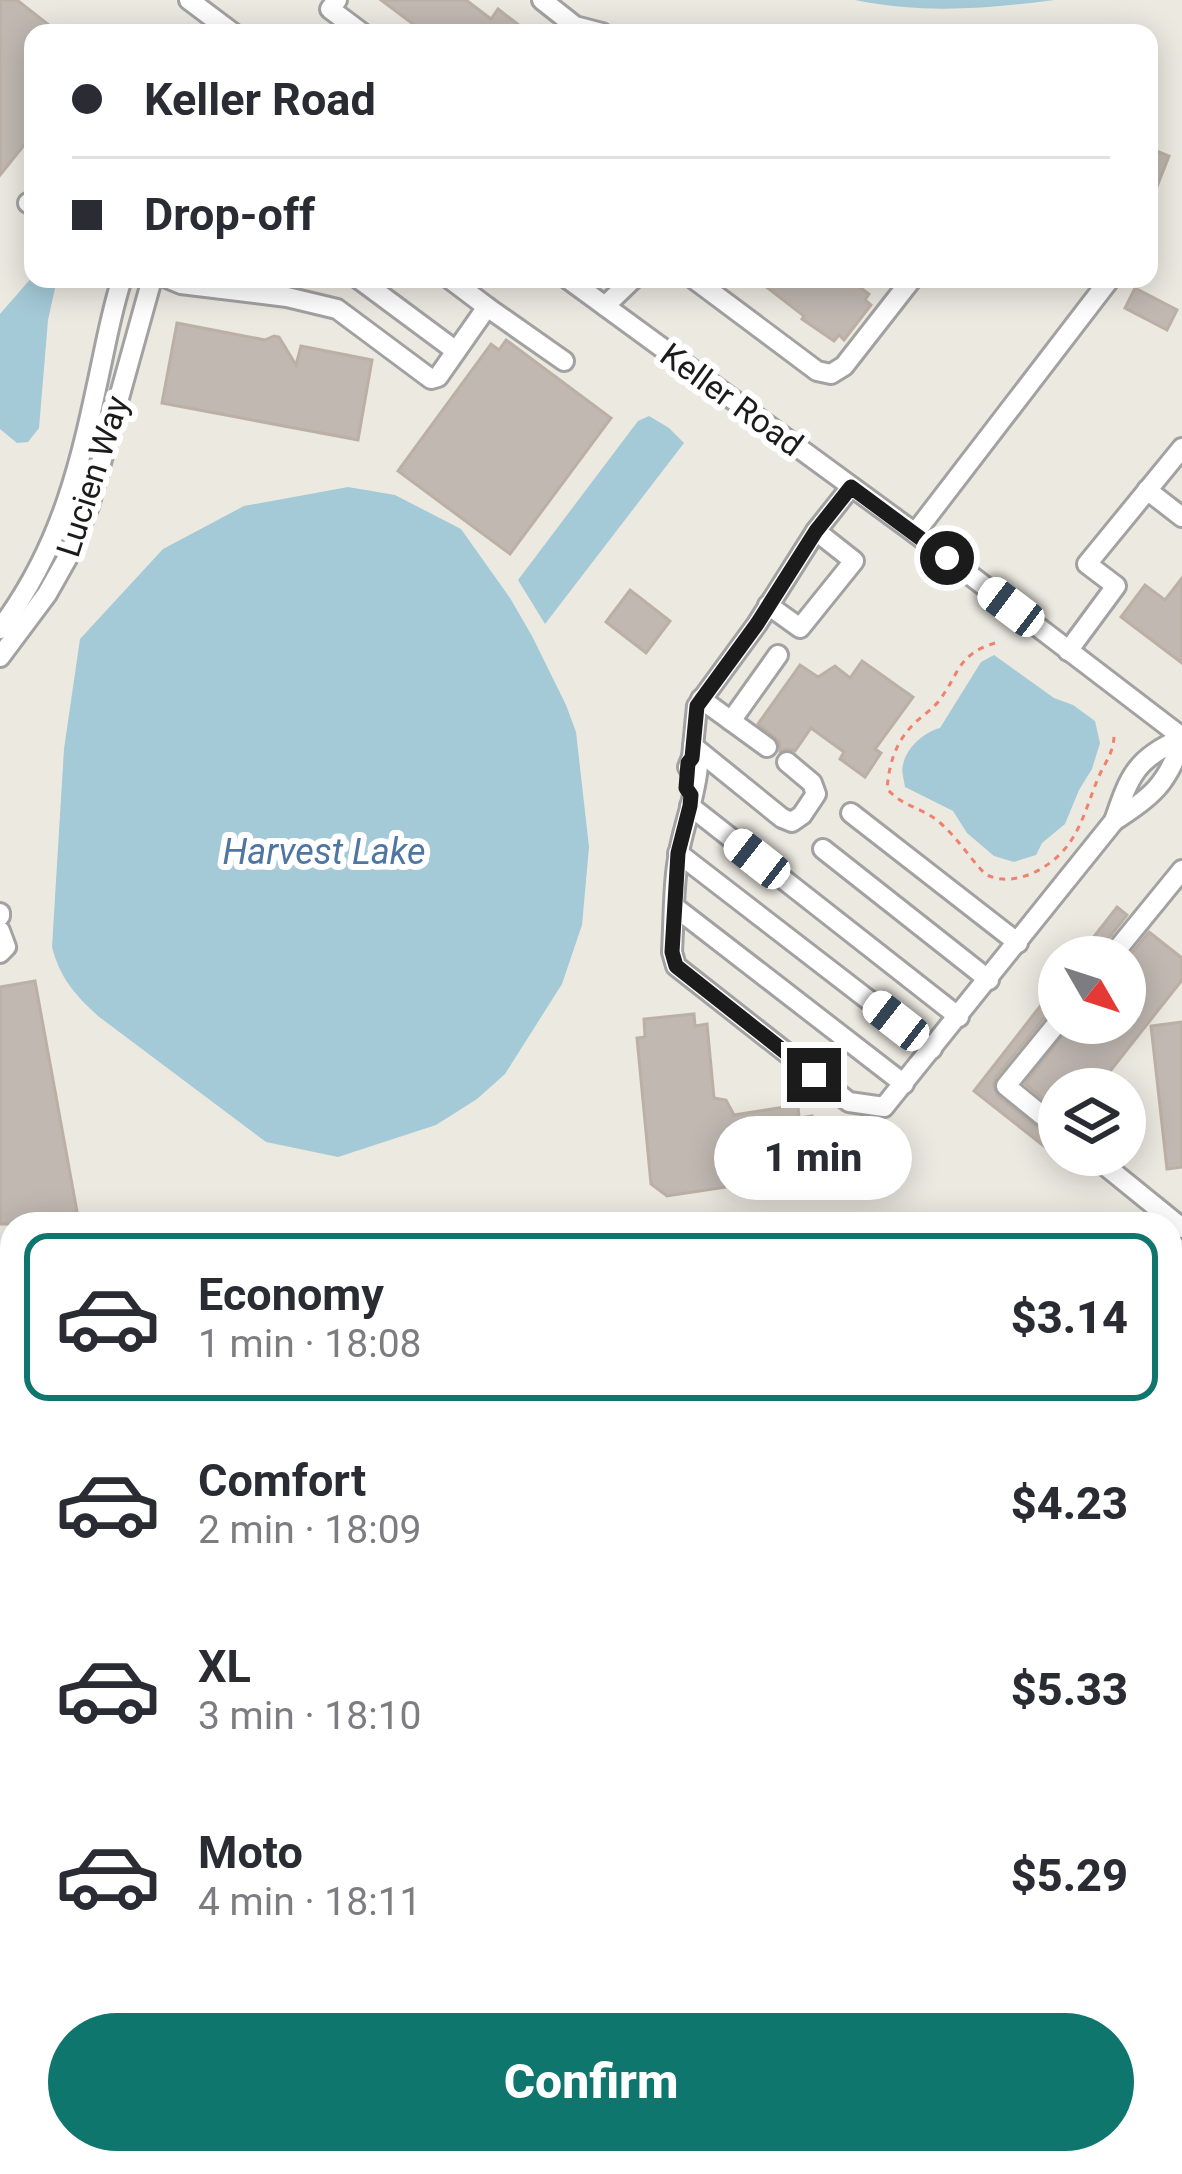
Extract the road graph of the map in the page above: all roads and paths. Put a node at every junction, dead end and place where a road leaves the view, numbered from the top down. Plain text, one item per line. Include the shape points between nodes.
1 (188, 0) edge
2 (337, 0) edge
3 (542, 0) edge
4 (221, 24) edge
5 (350, 24) edge
6 (572, 24) edge
7 (120, 288) edge
8 (150, 288) edge
9 (239, 288) edge
10 (371, 288) edge
11 (462, 288) edge
12 (580, 288) edge
13 (613, 288) edge
14 (623, 288) edge
15 (706, 288) edge
16 (902, 288) edge
17 (1103, 288) edge
18 (604, 306) junction
19 (487, 307) junction
20 (456, 351) junction
21 (564, 361) dead end
22 (1182, 448) edge
23 (851, 487) junction
24 (1148, 490) junction
25 (1182, 518) edge
26 (816, 531) junction
27 (915, 533) junction
28 (768, 605) junction
29 (0, 629) edge
30 (994, 643) dead end
31 (1068, 651) junction
32 (778, 655) dead end
33 (0, 657) edge
34 (701, 699) junction
35 (731, 721) junction
36 (1114, 732) dead end
37 (1182, 739) edge
38 (767, 747) dead end
39 (693, 752) junction
40 (787, 762) dead end
41 (691, 801) junction
42 (851, 813) dead end
43 (823, 849) dead end
44 (678, 853) junction
45 (1182, 869) edge
46 (675, 907) junction
47 (0, 931) edge
48 (1128, 936) edge
49 (1018, 943) junction
50 (0, 952) edge
51 (988, 980) junction
52 (958, 1017) junction
53 (1040, 1044) edge
54 (932, 1049) junction
55 (904, 1084) junction
56 (1038, 1112) edge
57 (1118, 1176) edge
58 (1162, 1212) edge

1 - 4 street
2 - 5 street via 330,9
3 - 6 street
7 - 29 street, Lucien Way via 63,516
8 - 33 street, Lucien Way via 89,506 47,594
9 - 20 street via 337,310 431,379
10 - 20 street
11 - 19 street
12 - 18 street, Keller Road
13 - 18 street
14 - 18 street
15 - 16 street via 831,374
17 - 27 street
18 - 23 street, Keller Road
19 - 20 street
19 - 21 street
22 - 24 street
23 - 26 street
23 - 27 street, Keller Road
24 - 25 street
24 - 31 street via 1087,564 1115,586
26 - 28 street
26 - 28 street via 854,562 800,628
27 - 31 street, Keller Road
28 - 34 street
30 - 36 path via 974,650 911,726 889,765 887,789 951,832 985,874 1025,876 1067,847 1111,757
31 - 37 street, Keller Road
32 - 35 street
34 - 35 street
34 - 39 street
35 - 38 street
37 - 49 street via 1148,800 1114,821
39 - 40 street via 792,821 816,794
39 - 41 street
41 - 44 street
41 - 52 street
42 - 49 street
43 - 51 street
44 - 46 street
44 - 54 street
45 - 48 street
46 - 55 street
46 - 55 street via 676,966 849,1102 884,1107
47 - 50 street
49 - 51 street
51 - 52 street
52 - 54 street
53 - 56 street via 1006,1086
54 - 55 street
57 - 58 street

